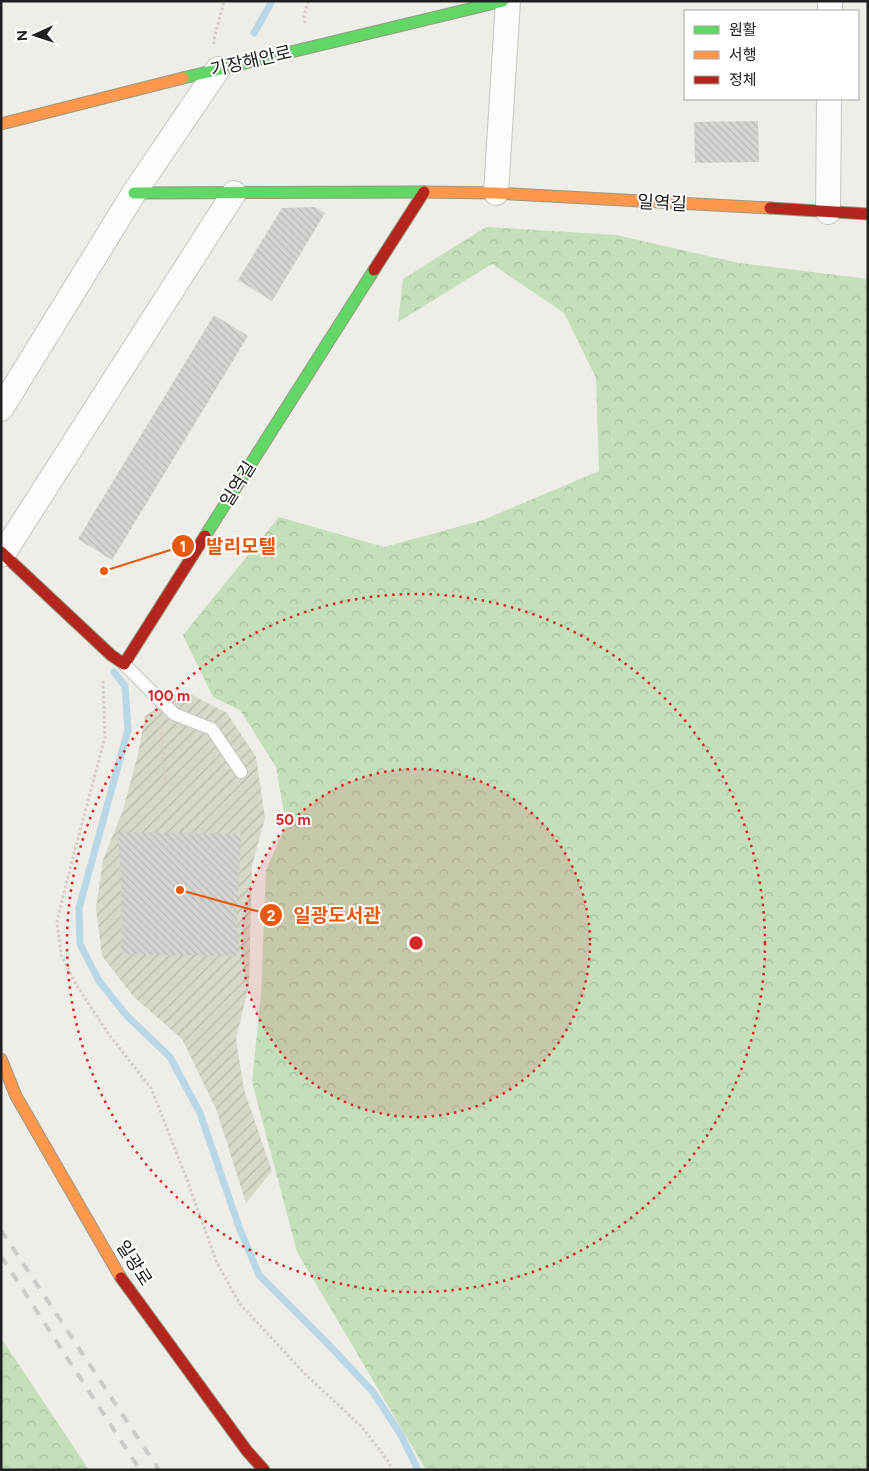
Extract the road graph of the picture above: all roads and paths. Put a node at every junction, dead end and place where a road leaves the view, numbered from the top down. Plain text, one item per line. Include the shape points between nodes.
1 (224, 1) edge
2 (308, 1) edge
3 (502, 1) edge
4 (508, 1) edge
5 (304, 16) dead end
6 (214, 39) dead end
7 (218, 69) junction
8 (829, 100) edge
9 (1, 124) edge
10 (424, 192) junction
11 (234, 193) junction
12 (496, 193) junction
13 (134, 194) junction
14 (828, 212) junction
15 (868, 214) edge
16 (1, 409) edge
17 (2, 553) edge
18 (111, 655) junction
19 (124, 664) junction
20 (103, 668) joint
21 (159, 720) dead end
22 (241, 772) dead end
23 (165, 785) dead end
24 (1, 1059) edge
25 (264, 1470) edge
26 (392, 1470) edge

1 - 6 path
2 - 5 path
3 - 7 street, 기장해안로
4 - 12 street
7 - 9 street, 기장해안로
7 - 13 street
8 - 14 street
10 - 11 street, 일역길
10 - 12 street, 일역길
10 - 19 street, 일역길
11 - 13 street, 일역길
11 - 17 street
12 - 14 street, 일역길
13 - 16 street
14 - 15 street, 일역길
17 - 18 street
18 - 19 street
18 - 20 lane
19 - 22 lane via 174,714 212,729
20 - 26 path via 106,737 57,922 61,955 110,1036 151,1088 217,1263 240,1304 306,1375 361,1426
21 - 23 path
24 - 25 street, 일광로 via 16,1096 121,1278

